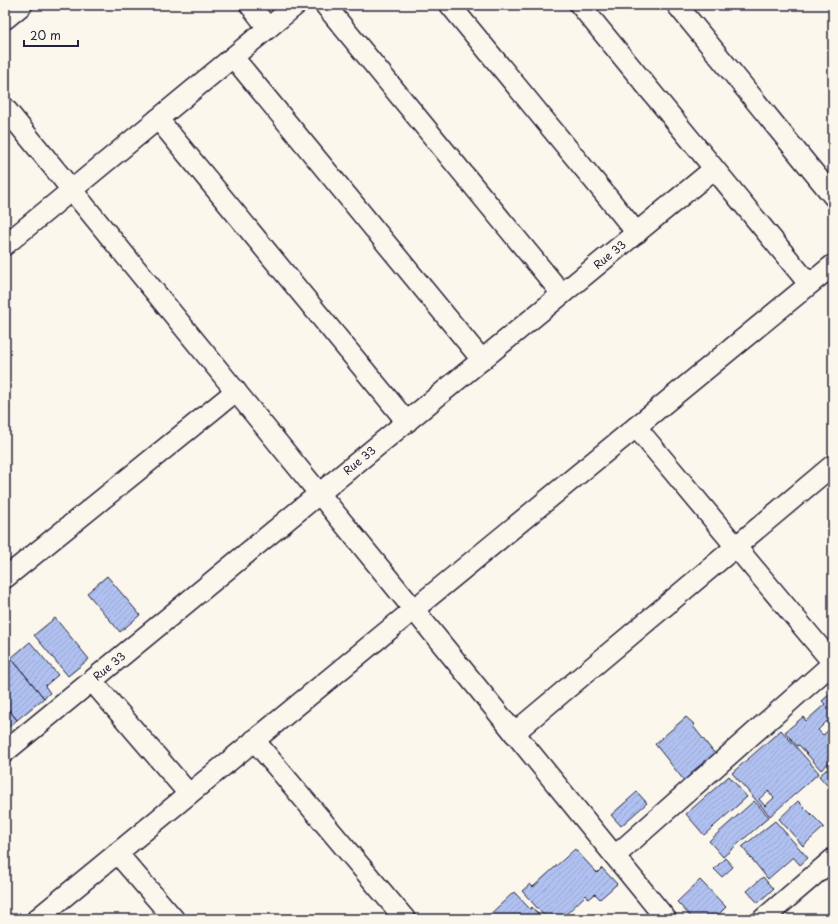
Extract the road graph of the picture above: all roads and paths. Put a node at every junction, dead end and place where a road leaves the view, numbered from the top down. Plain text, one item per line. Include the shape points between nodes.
1 (22, 5) edge
2 (250, 5) edge
3 (296, 5) edge
4 (325, 5) edge
5 (450, 5) edge
6 (580, 5) edge
7 (676, 5) edge
8 (5, 19) edge
9 (268, 28) junction
10 (233, 57) junction
11 (5, 108) edge
12 (158, 119) junction
13 (714, 169) junction
14 (71, 190) junction
15 (833, 196) edge
16 (636, 233) junction
17 (5, 245) edge
18 (833, 264) edge
19 (809, 284) junction
20 (562, 294) junction
21 (482, 360) junction
22 (236, 391) junction
23 (407, 422) junction
24 (636, 426) junction
25 (833, 465) edge
26 (319, 494) junction
27 (736, 547) junction
28 (5, 578) edge
29 (414, 609) junction
30 (833, 663) edge
31 (92, 681) junction
32 (514, 733) junction
33 (254, 740) junction
34 (5, 752) edge
35 (189, 794) junction
36 (117, 853) junction
37 (615, 856) junction
38 (833, 859) edge
39 (37, 919) edge
40 (174, 919) edge
41 (405, 919) edge
42 (666, 919) edge
43 (763, 919) edge

1 - 8 street
2 - 9 street
3 - 9 street
4 - 20 street
5 - 16 street
6 - 13 street
7 - 15 street
9 - 10 street
10 - 12 street
10 - 21 street
11 - 14 street
12 - 14 street
12 - 23 street
13 - 16 street, Rue 33
13 - 19 street
14 - 17 street
14 - 22 street
16 - 20 street, Rue 33
18 - 19 street
19 - 24 street
20 - 21 street, Rue 33
21 - 23 street, Rue 33
22 - 26 street
22 - 28 street
23 - 26 street, Rue 33
24 - 27 street
24 - 29 street
25 - 27 street
26 - 29 street
26 - 31 street, Rue 33
27 - 30 street
27 - 32 street
29 - 32 street
29 - 33 street
30 - 37 street
31 - 34 street, Rue 33
31 - 35 street
32 - 37 street
33 - 35 street
33 - 41 street
35 - 36 street
36 - 39 street
36 - 40 street
37 - 42 street
38 - 43 street

